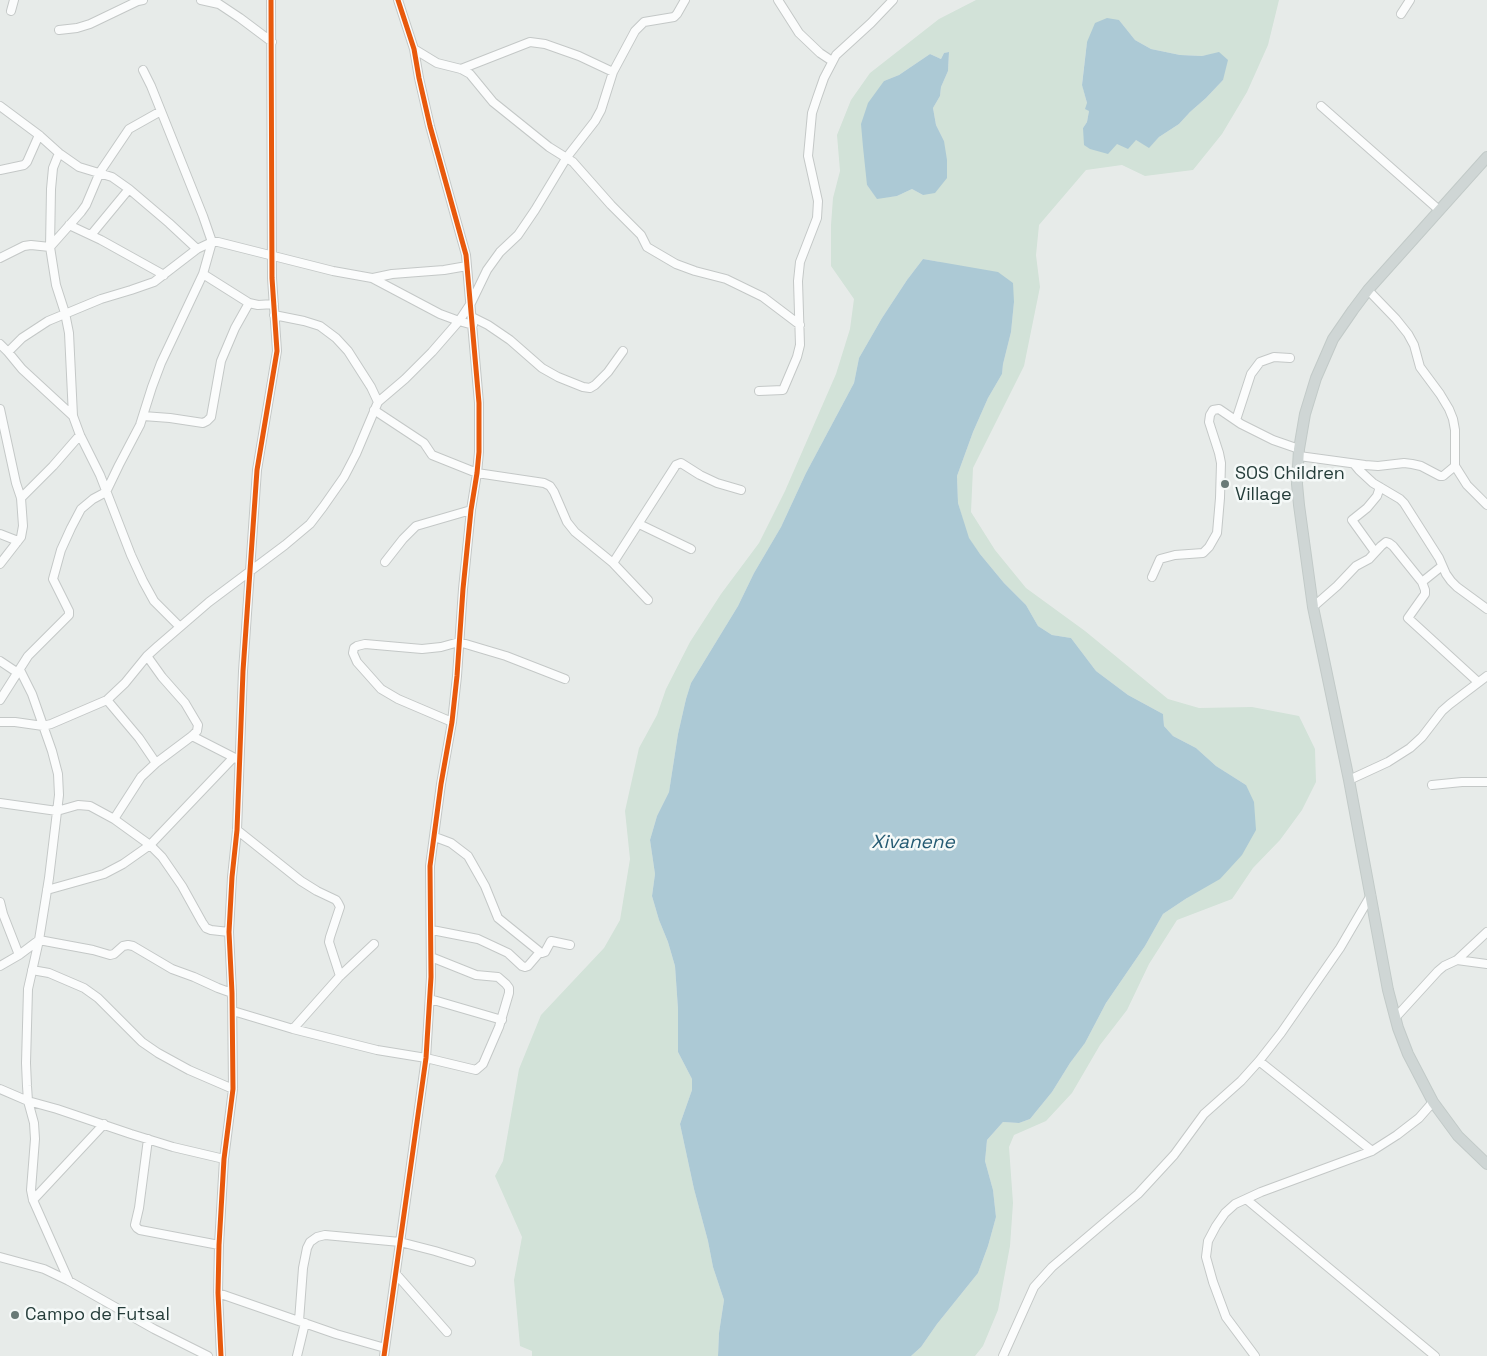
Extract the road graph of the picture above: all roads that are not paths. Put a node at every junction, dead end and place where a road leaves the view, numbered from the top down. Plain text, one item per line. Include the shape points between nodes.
1 (14, 0) edge
2 (140, 0) edge
3 (201, 0) edge
4 (271, 0) edge
5 (398, 0) edge
6 (685, 0) edge
7 (778, 0) edge
8 (893, 0) edge
9 (1410, 0) edge
10 (10, 11) dead end
11 (1402, 14) dead end
12 (59, 30) dead end
13 (272, 42) junction
14 (414, 50) junction
15 (832, 61) junction
16 (461, 69) junction
17 (143, 70) dead end
18 (612, 72) junction
19 (0, 106) edge
20 (1321, 106) dead end
21 (161, 111) junction
22 (39, 135) junction
23 (59, 153) junction
24 (567, 157) junction
25 (1487, 157) edge
26 (0, 170) edge
27 (100, 172) junction
28 (129, 189) junction
29 (1439, 210) junction
30 (69, 225) junction
31 (91, 235) junction
32 (212, 242) junction
33 (50, 247) junction
34 (197, 249) junction
35 (272, 256) junction
36 (0, 258) edge
37 (467, 266) junction
38 (203, 274) junction
39 (164, 275) junction
40 (372, 278) junction
41 (1368, 290) junction
42 (249, 303) junction
43 (471, 303) junction
44 (274, 304) junction
45 (65, 313) junction
46 (274, 315) junction
47 (472, 321) junction
48 (459, 322) junction
49 (800, 325) junction
50 (0, 344) edge
51 (623, 351) dead end
52 (8, 352) junction
53 (1290, 358) dead end
54 (759, 392) dead end
55 (376, 406) junction
56 (0, 409) edge
57 (73, 416) junction
58 (143, 416) junction
59 (1236, 420) junction
60 (80, 435) junction
61 (1299, 453) junction
62 (1354, 464) junction
63 (1455, 466) junction
64 (477, 473) junction
65 (1380, 488) junction
66 (741, 490) dead end
67 (106, 492) junction
68 (21, 498) junction
69 (1487, 505) edge
70 (471, 510) junction
71 (639, 524) junction
72 (0, 534) edge
73 (18, 541) junction
74 (691, 549) dead end
75 (1376, 552) junction
76 (385, 562) dead end
77 (613, 563) junction
78 (0, 564) edge
79 (1442, 566) junction
80 (251, 571) junction
81 (1152, 577) dead end
82 (1422, 582) junction
83 (648, 600) dead end
84 (1313, 607) junction
85 (1487, 609) edge
86 (180, 627) junction
87 (459, 642) junction
88 (147, 656) junction
89 (0, 661) edge
90 (19, 671) junction
91 (1487, 676) edge
92 (565, 679) dead end
93 (1478, 682) junction
94 (0, 700) edge
95 (107, 700) junction
96 (0, 722) edge
97 (452, 722) junction
98 (43, 726) junction
99 (192, 736) junction
100 (236, 759) junction
101 (156, 763) junction
102 (1349, 780) junction
103 (1487, 782) edge
104 (1432, 785) dead end
105 (0, 803) edge
106 (57, 811) junction
107 (114, 819) junction
108 (237, 830) junction
109 (435, 836) junction
110 (150, 845) junction
111 (47, 890) junction
112 (1371, 895) junction
113 (0, 902) edge
114 (1, 915) edge
115 (432, 930) junction
116 (229, 932) junction
117 (1487, 932) edge
118 (38, 940) junction
119 (374, 944) dead end
120 (570, 946) dead end
121 (540, 952) junction
122 (19, 955) junction
123 (431, 957) junction
124 (1457, 960) junction
125 (1487, 964) edge
126 (0, 966) edge
127 (32, 970) junction
128 (340, 976) junction
129 (232, 993) junction
130 (430, 999) junction
131 (232, 1011) junction
132 (1396, 1018) junction
133 (502, 1020) junction
134 (294, 1029) junction
135 (426, 1058) junction
136 (1259, 1061) junction
137 (0, 1089) edge
138 (233, 1089) junction
139 (28, 1101) junction
140 (1433, 1102) junction
141 (104, 1124) junction
142 (148, 1139) junction
143 (1372, 1151) junction
144 (224, 1159) junction
145 (1487, 1164) edge
146 (1246, 1199) junction
147 (33, 1200) junction
148 (400, 1242) junction
149 (219, 1245) junction
150 (0, 1257) edge
151 (471, 1262) dead end
152 (396, 1274) junction
153 (69, 1281) junction
154 (218, 1293) junction
155 (302, 1322) junction
156 (447, 1332) dead end
157 (189, 1347) junction
158 (384, 1352) edge
159 (186, 1356) edge
160 (208, 1356) edge
161 (221, 1356) edge
162 (297, 1356) edge
163 (1004, 1356) edge
164 (1255, 1356) edge
165 (1435, 1356) edge

1 - 10 street
2 - 12 street via 90,24
3 - 13 street via 219,4
4 - 13 street
5 - 14 street
6 - 18 street via 674,17 644,22 635,31
7 - 15 street via 799,33
8 - 15 street
9 - 11 street
13 - 35 street
14 - 16 street via 437,63
14 - 37 street via 430,126
15 - 49 street via 811,120 808,156 818,201 817,218 800,262
16 - 18 street via 530,42 571,53
16 - 24 street via 470,74 494,102
17 - 21 street
18 - 24 street via 598,115
19 - 22 street
20 - 29 street
21 - 27 street via 129,129
21 - 32 street
22 - 23 street
22 - 26 street via 24,165
23 - 27 street via 79,167
23 - 33 street via 53,168
24 - 43 street via 518,235 487,270
24 - 49 street via 641,235 647,247 676,264 726,279 763,297
25 - 29 main road
27 - 28 street
27 - 30 street via 86,205
28 - 31 street
28 - 34 street
29 - 41 main road
30 - 31 street
30 - 33 street
31 - 39 street
32 - 34 street
32 - 35 street
32 - 38 street
33 - 36 street via 31,244
33 - 45 street via 56,285
34 - 39 street
35 - 40 street
35 - 44 street
37 - 40 street
37 - 43 street
38 - 42 street
38 - 58 street via 161,363
39 - 45 street via 141,287
40 - 48 street
41 - 61 main road via 1333,340 1316,378 1305,414
41 - 63 street via 1408,334 1420,367 1449,409 1455,430
42 - 44 street
42 - 58 street via 222,361 211,417 203,422
43 - 47 street
43 - 48 street
44 - 46 street
45 - 52 street via 32,330
45 - 57 street via 71,348
46 - 55 street via 304,320 320,326 336,338 371,387
46 - 80 street via 277,351 257,470
47 - 48 street
47 - 51 street via 488,325 542,368 584,388 595,385
47 - 64 street via 478,403
48 - 55 street
49 - 54 street via 800,345 784,388 782,391
50 - 52 street
52 - 57 street
53 - 59 street via 1274,357 1260,362 1252,374
55 - 64 street via 424,443 432,455
55 - 80 street via 344,478 323,507 310,524
56 - 68 street
57 - 60 street
58 - 67 street
59 - 61 street
59 - 81 street via 1219,409 1210,415 1221,472 1217,533 1210,547 1203,553 1160,559
60 - 67 street
60 - 68 street
61 - 62 street
61 - 84 main road via 1299,505
62 - 63 street via 1378,466 1404,462 1440,476
62 - 65 street
63 - 69 street via 1467,485
64 - 70 street
64 - 77 street via 550,486 571,527
65 - 75 street via 1367,508 1352,520
65 - 79 street via 1400,499 1407,507
66 - 71 street via 717,483 680,463
67 - 86 street via 143,581 154,601
67 - 90 street via 81,509 61,550 54,579 69,615 36,646
68 - 73 street via 23,526
70 - 76 street via 416,526
70 - 87 street
71 - 74 street
71 - 77 street
72 - 73 street
73 - 78 street
75 - 82 street via 1386,542 1389,543
75 - 84 street via 1356,566
77 - 83 street
79 - 82 street
79 - 85 street via 1457,587
80 - 86 street
80 - 100 street
82 - 93 street via 1425,594 1408,618
84 - 102 main road
86 - 88 street
87 - 92 street
87 - 97 street
87 - 97 street via 422,649 365,644 357,646 353,653 381,689
88 - 95 street
88 - 99 street via 196,720 197,730
89 - 90 street
90 - 94 street
90 - 98 street via 32,694
91 - 93 street
93 - 102 street via 1446,707 1410,748
95 - 98 street
95 - 101 street
96 - 98 street
97 - 109 street via 440,784
98 - 106 street via 58,774
99 - 100 street
99 - 101 street
100 - 108 street
100 - 110 street
101 - 107 street via 141,777
102 - 112 main road
103 - 104 street
105 - 106 street
106 - 107 street via 78,805 90,806
106 - 111 street
107 - 110 street
108 - 116 street
108 - 128 street via 301,881 336,900 340,907 329,942
109 - 115 street via 430,866
109 - 121 street via 450,842 468,856 498,918
110 - 111 street via 112,871
110 - 116 street via 182,886 206,928
111 - 118 street
112 - 132 main road
112 - 136 street via 1340,948
113 - 114 street
114 - 122 street
115 - 121 street via 478,938 508,953 522,966 528,966
115 - 123 street
116 - 129 street
117 - 124 street
118 - 122 street
118 - 127 street
118 - 129 street via 110,955 123,946 133,946 172,969
119 - 128 street
120 - 121 street via 553,941 543,953
122 - 126 street
123 - 130 street
123 - 133 street via 476,974 498,977 506,984 509,993
124 - 125 street
124 - 132 street via 1438,971
127 - 138 street via 49,973 84,988 158,1053
127 - 139 street via 27,1017
128 - 134 street
129 - 131 street
130 - 133 street
130 - 135 street
131 - 134 street
131 - 138 street
132 - 140 main road via 1408,1054
133 - 135 street via 483,1064 476,1070
134 - 135 street via 377,1050
135 - 148 street
136 - 143 street
136 - 163 street via 1204,1114 1138,1194 1052,1267 1034,1287
137 - 139 street
138 - 144 street
139 - 141 street
139 - 147 street via 36,1139 31,1180
140 - 143 street via 1419,1118
140 - 145 main road via 1458,1136
141 - 142 street
141 - 147 street
142 - 144 street
142 - 149 street via 137,1228
143 - 146 street
144 - 149 street
146 - 164 street via 1235,1204 1220,1220 1208,1241 1206,1257 1226,1317
146 - 165 street
147 - 153 street
148 - 151 street
148 - 152 street
148 - 155 street via 325,1235 310,1242 303,1268
149 - 154 street
150 - 153 street via 44,1269
152 - 156 street
152 - 158 street
153 - 157 street
154 - 155 street
154 - 161 street
155 - 158 street
155 - 162 street
157 - 159 street
157 - 160 street

